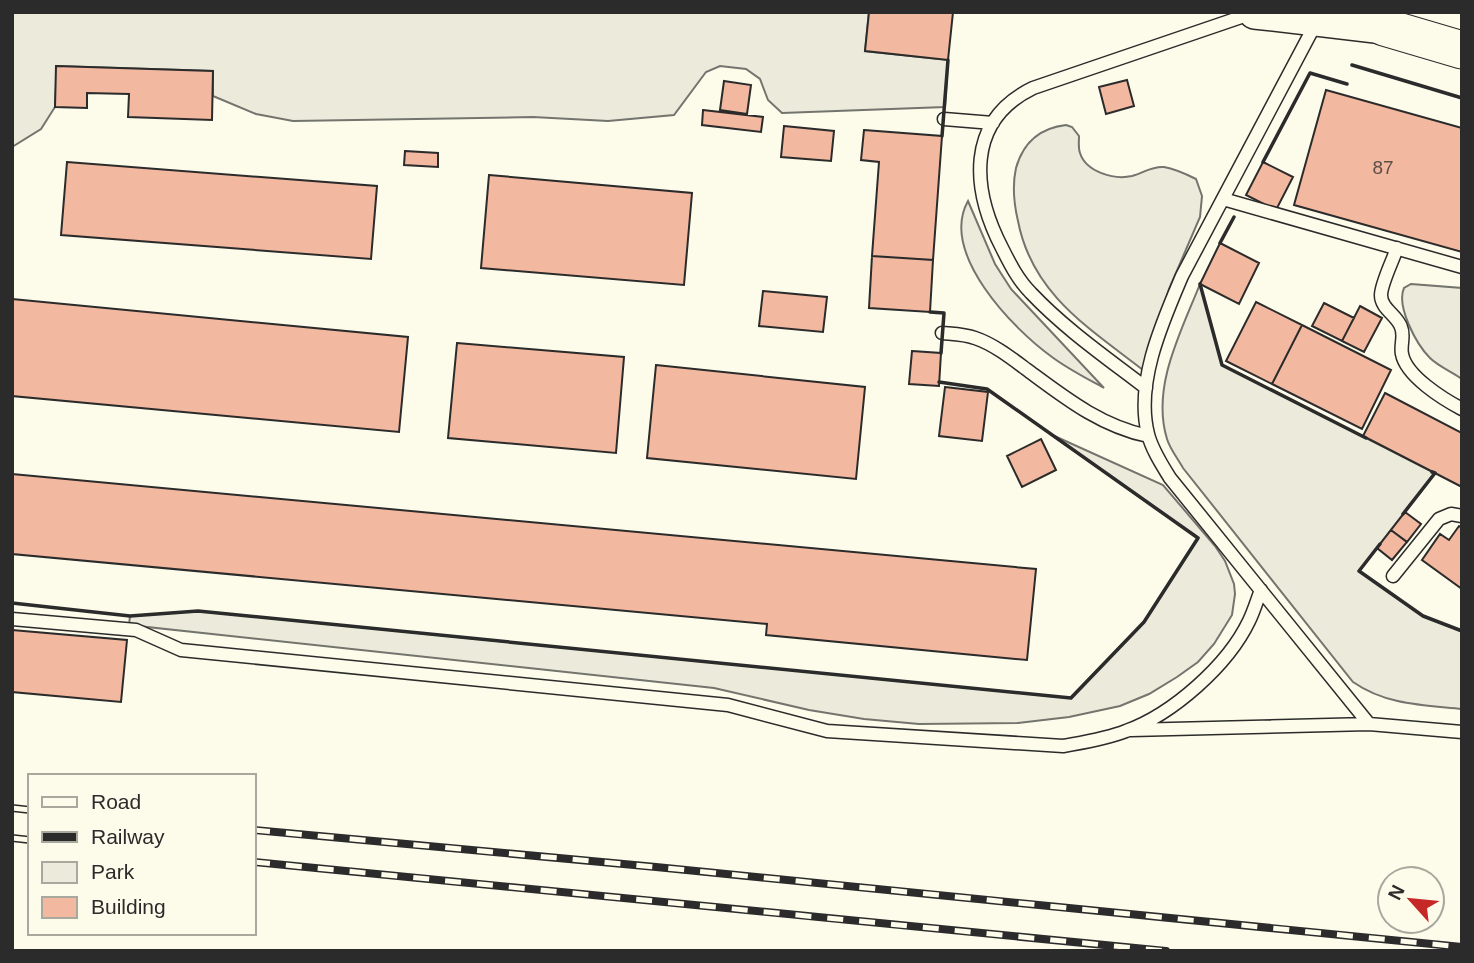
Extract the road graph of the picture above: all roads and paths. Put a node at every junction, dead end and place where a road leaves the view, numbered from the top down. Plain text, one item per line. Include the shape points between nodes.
1 (1255, 12) edge
2 (1317, 19) junction
3 (1384, 20) edge
4 (1462, 50) edge
5 (944, 119) dead end
6 (993, 123) junction
7 (1223, 199) junction
8 (1396, 248) junction
9 (1462, 267) edge
10 (943, 333) dead end
11 (1146, 388) junction
12 (1462, 409) edge
13 (1148, 436) junction
14 (1462, 516) edge
15 (1394, 576) dead end
16 (1261, 590) junction
17 (12, 619) edge
18 (1368, 724) junction
19 (1129, 730) junction
20 (1462, 732) edge

1 - 2 street
1 - 6 lane via 1033,88 1000,110
2 - 3 street
2 - 7 lane
3 - 4 main road
5 - 6 lane
6 - 11 lane via 982,146 980,187 991,226 1013,270 1067,327
7 - 8 lane
7 - 11 lane via 1170,304
8 - 9 lane
8 - 12 lane via 1381,295 1401,327 1405,364 1426,386
10 - 13 lane via 982,341 1083,411
11 - 13 lane
13 - 16 lane via 1170,478
14 - 15 lane via 1439,519
16 - 18 lane
16 - 19 lane via 1243,630 1208,675 1157,716
17 - 19 lane via 136,630 181,650 728,705 827,731 1063,746
18 - 19 lane
18 - 20 lane

